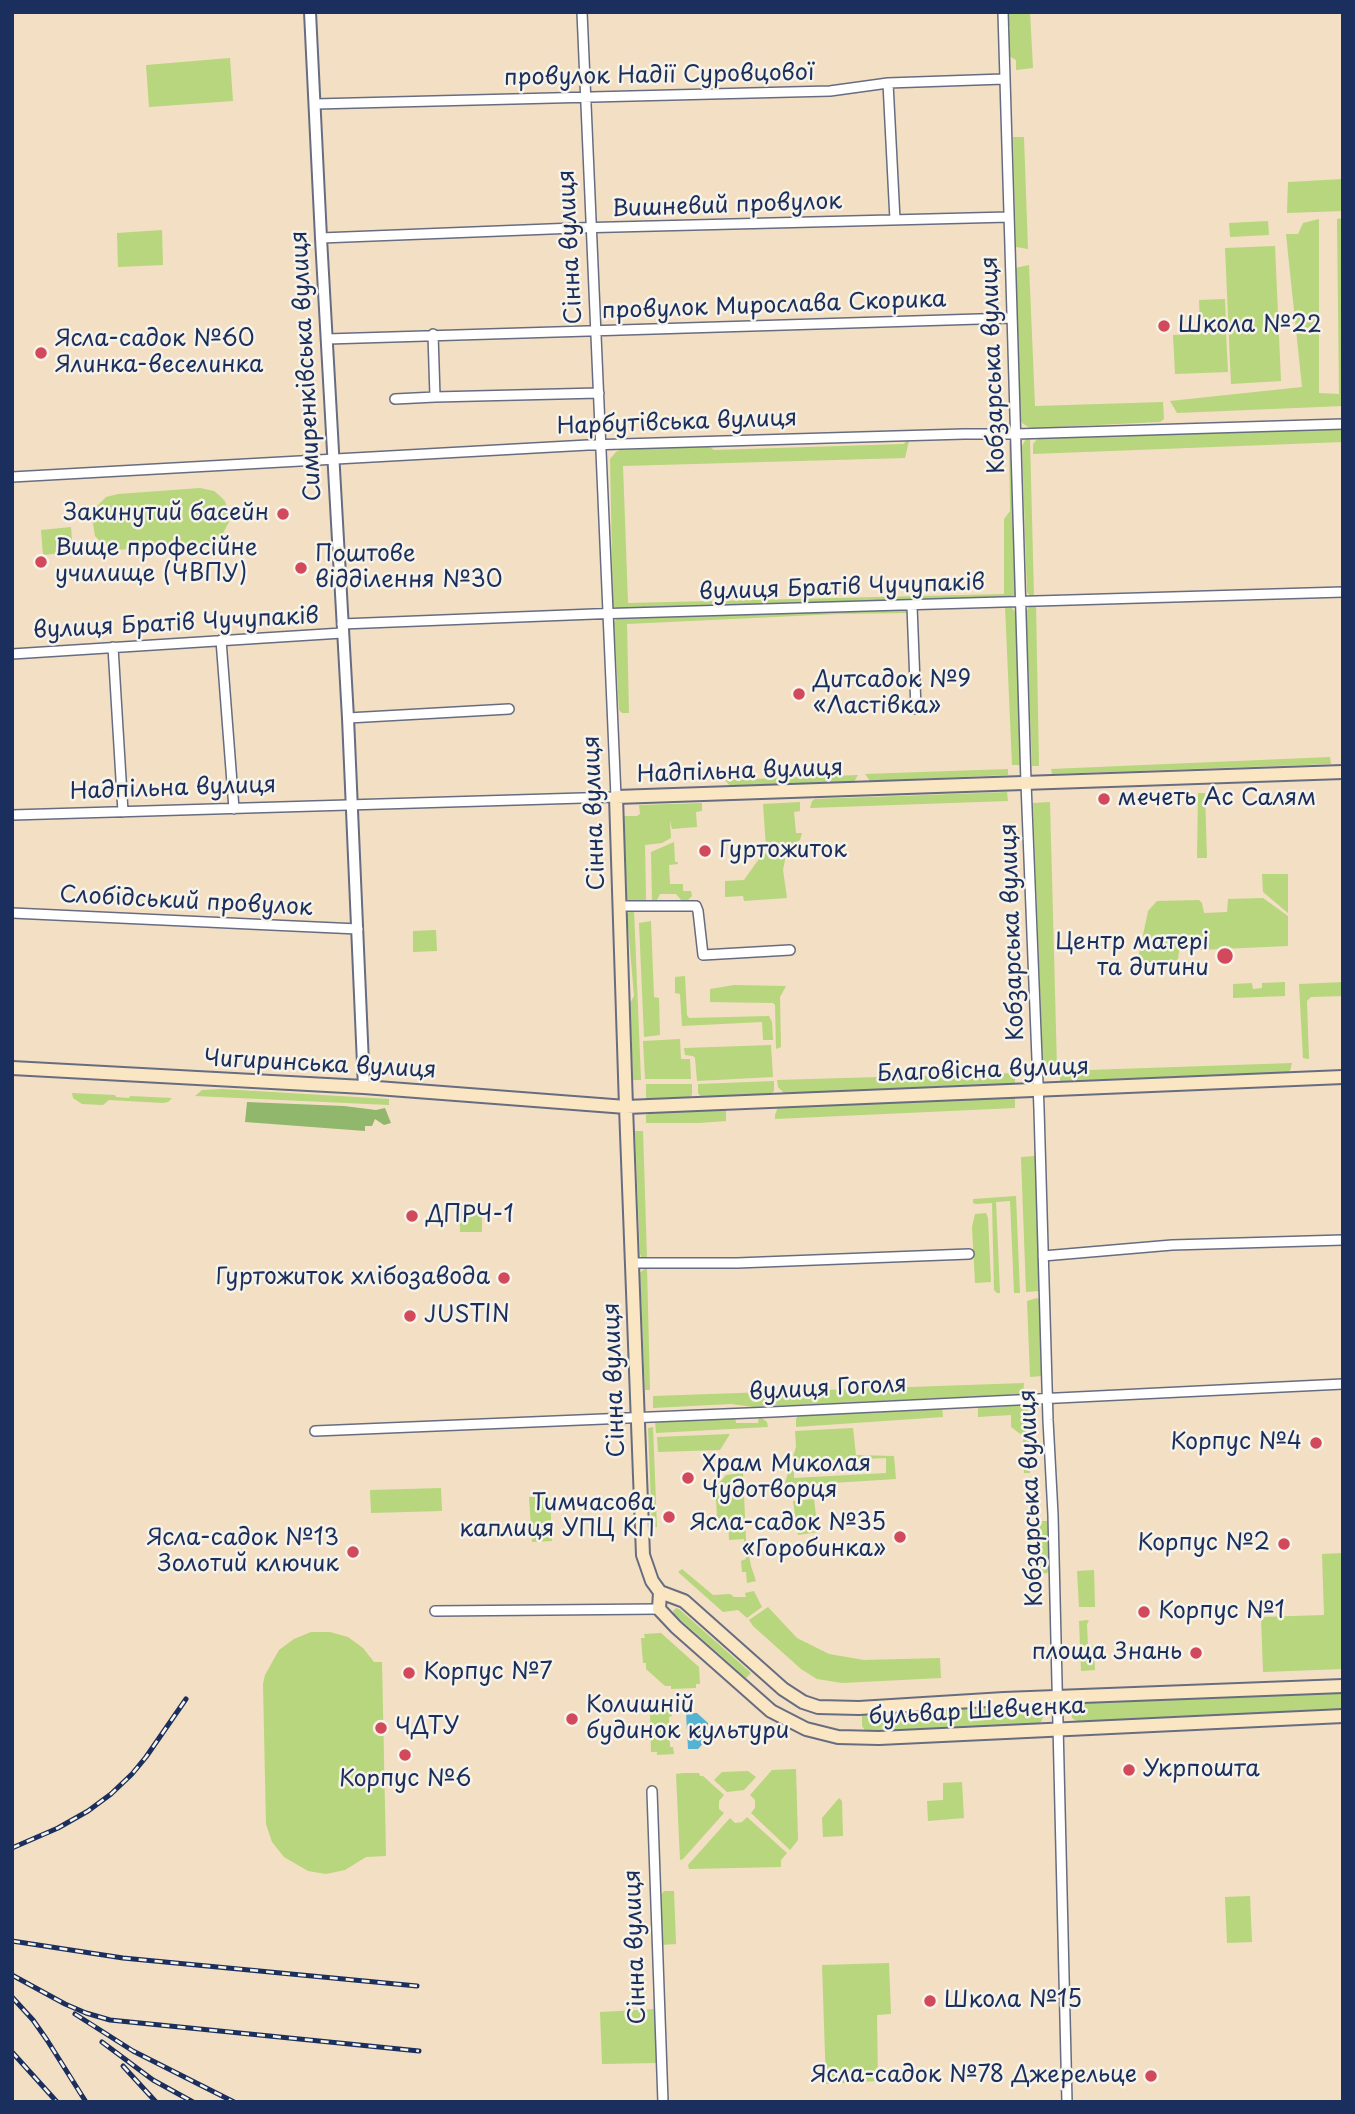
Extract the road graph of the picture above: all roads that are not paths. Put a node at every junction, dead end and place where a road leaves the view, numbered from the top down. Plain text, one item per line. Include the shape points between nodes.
1 (310, 12) edge
2 (582, 12) edge
3 (1003, 12) edge
4 (1004, 79) junction
5 (888, 83) junction
6 (585, 99) junction
7 (315, 104) junction
8 (1009, 217) junction
9 (895, 220) junction
10 (591, 228) junction
11 (321, 238) junction
12 (1012, 318) junction
13 (596, 330) junction
14 (433, 334) junction
15 (327, 339) junction
16 (598, 393) junction
17 (435, 397) junction
18 (394, 399) dead end
19 (1343, 424) edge
20 (1016, 435) junction
21 (601, 445) junction
22 (333, 459) junction
23 (12, 477) edge
24 (1343, 592) edge
25 (1021, 601) junction
26 (912, 606) junction
27 (608, 614) junction
28 (342, 629) junction
29 (221, 640) junction
30 (113, 647) junction
31 (12, 653) edge
32 (509, 709) dead end
33 (916, 709) dead end
34 (348, 718) junction
35 (1343, 772) edge
36 (1026, 783) junction
37 (617, 797) junction
38 (351, 805) junction
39 (234, 808) junction
40 (123, 812) junction
41 (12, 815) edge
42 (620, 906) junction
43 (12, 914) edge
44 (358, 929) junction
45 (790, 950) dead end
46 (12, 1069) edge
47 (1343, 1077) edge
48 (364, 1087) junction
49 (1038, 1091) junction
50 (626, 1107) junction
51 (1343, 1240) edge
52 (969, 1254) dead end
53 (1043, 1256) junction
54 (632, 1263) junction
55 (1343, 1384) edge
56 (1048, 1398) junction
57 (637, 1416) junction
58 (315, 1430) dead end
59 (660, 1592) junction
60 (659, 1609) junction
61 (435, 1611) dead end
62 (1343, 1686) edge
63 (1058, 1697) junction
64 (818, 1707) junction
65 (1343, 1716) edge
66 (1058, 1729) junction
67 (817, 1733) junction
68 (652, 1791) dead end
69 (663, 2102) edge
70 (1067, 2102) edge

1 - 7 street, Симиренківська вулиця
2 - 6 street, Сінна вулиця
3 - 4 street, Кобзарська вулиця
4 - 5 street, провулок Надії Суровцової
4 - 8 street, Кобзарська вулиця
5 - 6 street, провулок Надії Суровцової via 830,91
5 - 9 street
6 - 7 street, провулок Надії Суровцової
6 - 10 street, Сінна вулиця
7 - 11 street, Симиренківська вулиця
8 - 9 street, Вишневий провулок
8 - 12 street, Кобзарська вулиця
9 - 10 street, Вишневий провулок
10 - 11 street, Вишневий провулок
10 - 13 street, Сінна вулиця
11 - 15 street, Симиренківська вулиця
12 - 13 street, провулок Мирослава Скорика
12 - 20 street, Кобзарська вулиця
13 - 14 street, провулок Мирослава Скорика
13 - 16 street, Сінна вулиця
14 - 15 street, провулок Мирослава Скорика
14 - 17 street
15 - 22 street, Симиренківська вулиця
16 - 17 street
16 - 21 street, Сінна вулиця
17 - 18 street
19 - 20 street, Нарбутівська вулиця
20 - 21 street, Нарбутівська вулиця
20 - 25 street, Кобзарська вулиця
21 - 22 street, Нарбутівська вулиця
21 - 27 street, Сінна вулиця
22 - 23 street, Нарбутівська вулиця
22 - 28 street, Симиренківська вулиця
24 - 25 street, вулиця Братів Чучупаків
25 - 26 street, вулиця Братів Чучупаків
25 - 36 street, Кобзарська вулиця
26 - 27 street, вулиця Братів Чучупаків
26 - 33 street
27 - 28 street, вулиця Братів Чучупаків
27 - 37 street, Сінна вулиця
28 - 29 street, вулиця Братів Чучупаків
28 - 34 street, Симиренківська вулиця
29 - 30 street, вулиця Братів Чучупаків
29 - 39 street
30 - 31 street, вулиця Братів Чучупаків
30 - 40 street
32 - 34 street
34 - 38 street, Симиренківська вулиця
35 - 36 main road, Надпільна вулиця
36 - 37 main road, Надпільна вулиця
36 - 49 street, Кобзарська вулиця
37 - 38 street, Надпільна вулиця
37 - 42 main road, Сінна вулиця
38 - 39 street, Надпільна вулиця
38 - 44 street, Симиренківська вулиця
39 - 40 street, Надпільна вулиця
40 - 41 street, Надпільна вулиця
42 - 45 street via 696,905 703,956
42 - 50 main road, Сінна вулиця
43 - 44 street, Слобідський провулок
44 - 48 street, Симиренківська вулиця
46 - 48 main road, Чигиринська вулиця
47 - 49 main road, Благовісна вулиця
48 - 50 main road, Чигиринська вулиця
49 - 50 main road, Благовісна вулиця
49 - 53 street, Кобзарська вулиця
50 - 54 main road, Сінна вулиця
51 - 53 street via 1171,1245
52 - 54 street
53 - 56 street, Кобзарська вулиця
54 - 57 main road, Сінна вулиця
55 - 56 street, вулиця Гоголя
56 - 57 street, вулиця Гоголя
56 - 63 street, Кобзарська вулиця
57 - 58 street, вулиця Гоголя
57 - 59 main road, Сінна вулиця via 643,1555
59 - 60 main road, Сінна вулиця
59 - 64 main road, бульвар Шевченка via 684,1601 783,1689
60 - 61 street
60 - 67 main road, бульвар Шевченка via 762,1704
62 - 63 main road, бульвар Шевченка
63 - 64 main road, бульвар Шевченка
63 - 66 street, Кобзарська вулиця
64 - 67 main road
65 - 66 main road, бульвар Шевченка
66 - 67 main road, бульвар Шевченка via 879,1738
66 - 70 street, Кобзарська вулиця
68 - 69 street, Сінна вулиця

